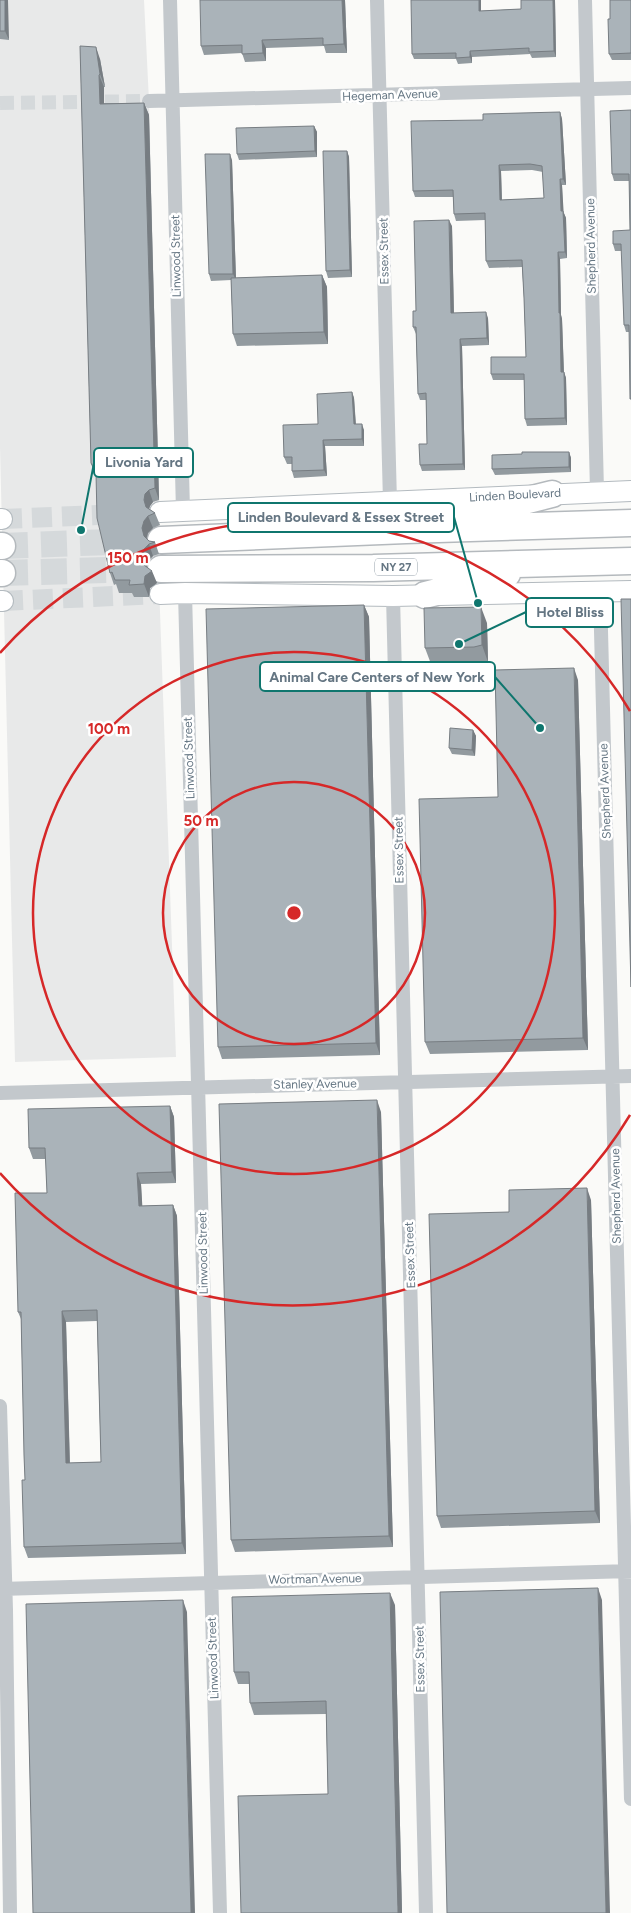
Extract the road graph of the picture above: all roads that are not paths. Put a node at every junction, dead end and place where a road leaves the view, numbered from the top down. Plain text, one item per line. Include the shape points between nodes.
1 (170, 0) edge
2 (377, 0) edge
3 (585, 0) edge
4 (631, 88) edge
5 (587, 89) junction
6 (380, 95) junction
7 (149, 100) tunnel mouth
8 (172, 100) junction
9 (597, 491) junction
10 (631, 491) edge
11 (552, 494) junction
12 (390, 502) junction
13 (182, 511) junction
14 (160, 512) dead end
15 (631, 523) edge
16 (406, 530) junction
17 (161, 540) tunnel mouth
18 (631, 561) edge
19 (553, 563) junction
20 (161, 582) joint
21 (631, 591) edge
22 (600, 592) junction
23 (185, 593) junction
24 (425, 595) junction
25 (393, 596) junction
26 (631, 1076) edge
27 (613, 1077) junction
28 (405, 1082) junction
29 (198, 1087) junction
30 (0, 1093) edge
31 (0, 1406) edge
32 (628, 1571) edge
33 (418, 1576) junction
34 (211, 1582) junction
35 (3, 1589) edge
36 (631, 1799) edge
37 (10, 1913) edge
38 (220, 1913) edge
39 (426, 1913) edge

1 - 8 street, Linwood Street
2 - 6 street, Essex Street
3 - 5 street, Shepherd Avenue
4 - 5 street, Hegeman Avenue
5 - 6 street, Hegeman Avenue
5 - 9 street, Shepherd Avenue
6 - 8 street, Hegeman Avenue
6 - 12 street, Essex Street
7 - 8 street, Hegeman Avenue
8 - 13 street, Linwood Street
9 - 10 street, Linden Boulevard
9 - 11 street, Linden Boulevard
11 - 12 street, Linden Boulevard
11 - 16 highway
12 - 13 street, Linden Boulevard
13 - 14 street, Linden Boulevard
15 - 16 highway
16 - 17 highway
18 - 19 highway, NY 27
19 - 20 highway, NY 27 via 373,568
19 - 24 highway
20 - 23 street
21 - 22 street
22 - 24 street
22 - 27 street, Shepherd Avenue
23 - 25 street
23 - 29 street, Linwood Street
24 - 25 street
25 - 28 street, Essex Street
26 - 27 street, Stanley Avenue
27 - 28 street, Stanley Avenue
27 - 32 street, Shepherd Avenue
28 - 29 street, Stanley Avenue
28 - 33 street, Essex Street
29 - 30 street, Stanley Avenue
29 - 34 street, Linwood Street
31 - 35 street
32 - 33 street, Wortman Avenue
32 - 36 street, Shepherd Avenue
33 - 34 street, Wortman Avenue
33 - 39 street, Essex Street
34 - 35 street, Wortman Avenue
34 - 38 street, Linwood Street
35 - 37 street

